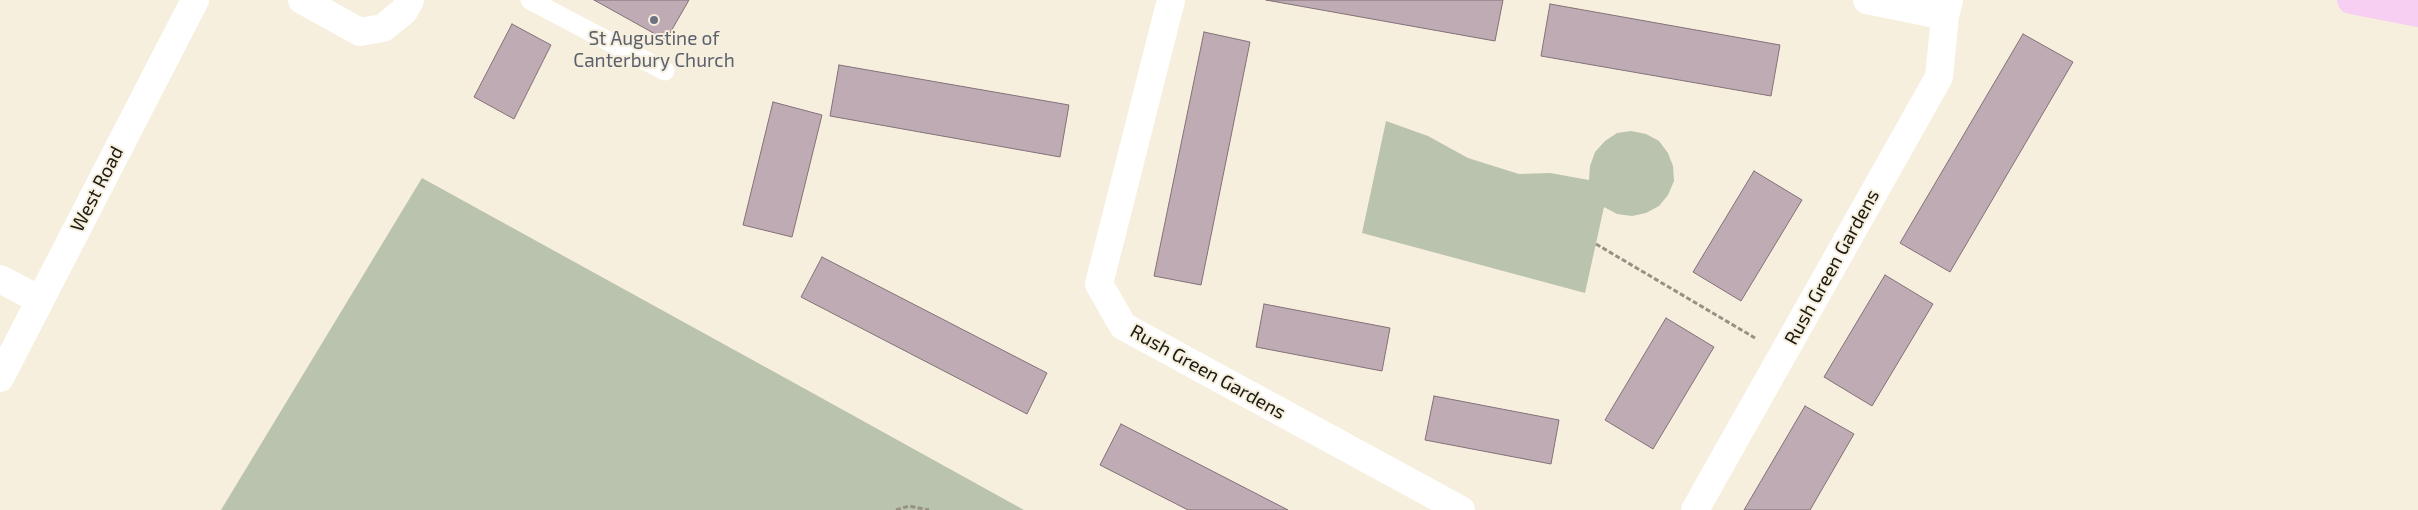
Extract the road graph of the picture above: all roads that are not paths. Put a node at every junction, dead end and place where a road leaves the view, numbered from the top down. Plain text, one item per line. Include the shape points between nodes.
1 (195, 0) edge
2 (302, 0) edge
3 (410, 0) edge
4 (530, 0) edge
5 (1171, 0) edge
6 (1867, 0) edge
7 (2351, 0) edge
8 (2403, 7) edge
9 (1947, 8) edge
10 (665, 71) dead end
11 (0, 279) edge
12 (40, 300) junction
13 (0, 378) edge
14 (1461, 510) edge
15 (1695, 510) edge

1 - 12 street, West Road
2 - 3 street via 360,32 383,28 404,12
4 - 10 lane
5 - 14 street, Rush Green Gardens via 1099,284 1123,326
6 - 9 street, Rush Green Gardens
7 - 8 main road
9 - 15 street, Rush Green Gardens via 1939,76
11 - 12 street
12 - 13 street, West Road

